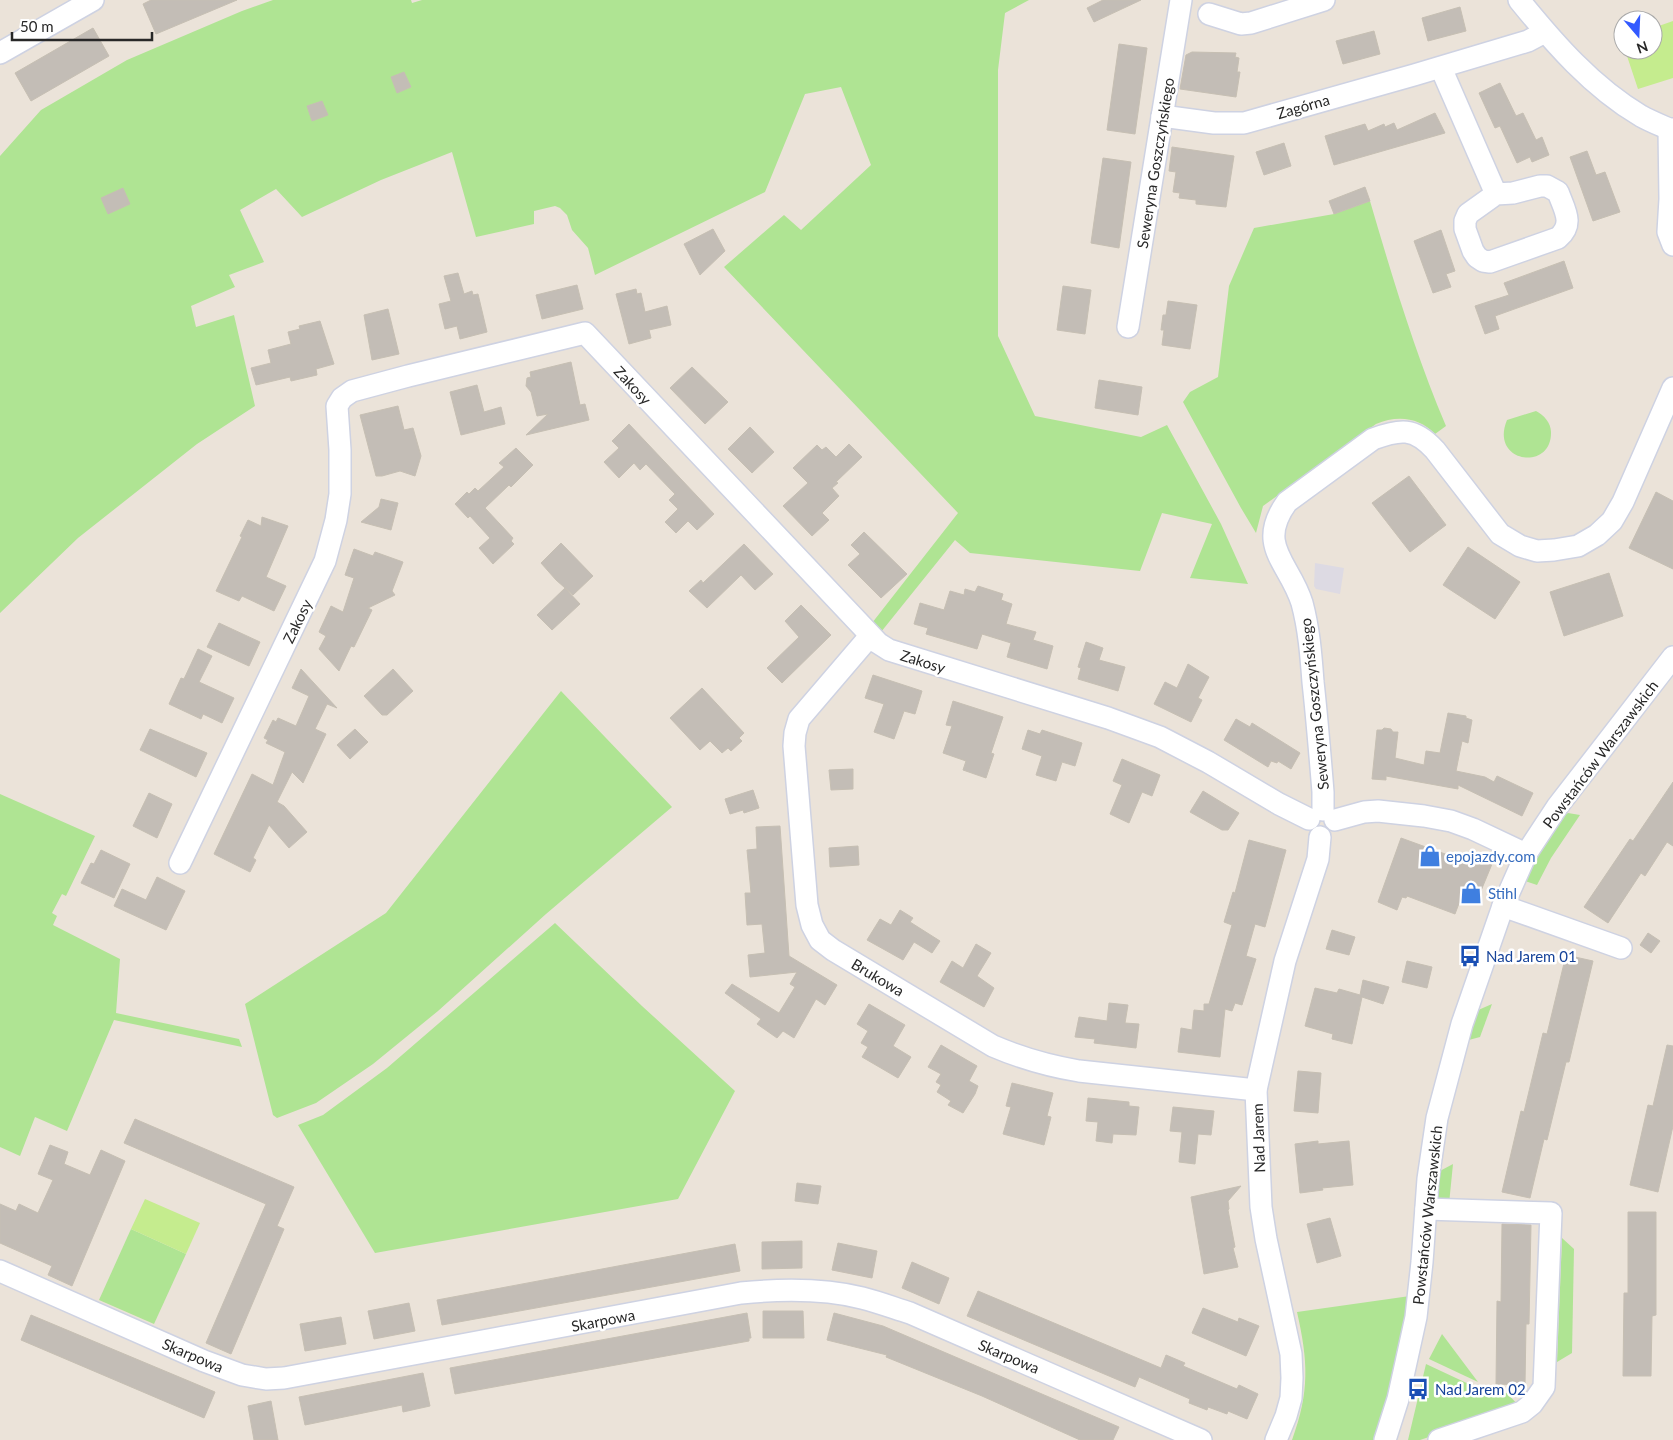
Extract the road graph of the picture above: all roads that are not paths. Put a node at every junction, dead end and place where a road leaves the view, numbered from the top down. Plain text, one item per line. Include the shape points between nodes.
1 (93, 0) edge
2 (1181, 0) edge
3 (1324, 0) edge
4 (1519, 0) edge
5 (1209, 14) dead end
6 (1544, 32) junction
7 (0, 53) edge
8 (1441, 68) junction
9 (1162, 116) junction
10 (1671, 129) edge
11 (1496, 194) junction
12 (1673, 245) edge
13 (1128, 327) dead end
14 (1673, 388) edge
15 (870, 636) junction
16 (1672, 660) edge
17 (1322, 816) junction
18 (1526, 854) junction
19 (180, 863) dead end
20 (1503, 906) junction
21 (1621, 948) dead end
22 (1256, 1090) junction
23 (1426, 1209) junction
24 (0, 1271) edge
25 (1201, 1440) edge
26 (1276, 1440) edge
27 (1385, 1440) edge
28 (1439, 1440) edge

1 - 7 street
2 - 9 street, Seweryna Goszczyńskiego
3 - 5 street via 1251,24
4 - 6 street
6 - 8 street, Zagórna via 1528,41
6 - 10 street via 1609,94 1641,116
8 - 9 street, Zagórna via 1244,123 1214,123
8 - 11 street
9 - 13 street, Seweryna Goszczyńskiego
10 - 12 street via 1668,232
11 - 11 street via 1468,214 1465,221 1474,251 1483,261 1490,262 1558,238 1568,226 1558,192 1553,188 1540,186
14 - 17 street, Seweryna Goszczyńskiego via 1612,521 1578,546 1537,551 1520,546 1500,534 1432,446 1417,434 1406,431 1372,439 1287,502 1279,513 1273,542 1297,589 1309,634 1323,792
15 - 17 street, Zakosy via 889,650 1160,737 1279,804
15 - 19 street, Zakosy via 585,333 352,390 337,406 340,494 325,561
15 - 22 street, Brukowa via 799,719 795,733 807,905 820,940 993,1046 1017,1056 1079,1070
16 - 18 street, Powstańców Warszawskich via 1557,807
17 - 18 street via 1378,811 1451,821
17 - 22 street, Nad Jarem via 1333,832 1320,837 1318,859 1285,961
18 - 20 street, Powstańców Warszawskich
20 - 21 street
20 - 23 street, Powstańców Warszawskich via 1465,1015 1444,1088 1432,1151
22 - 26 street, Nad Jarem via 1261,1207 1292,1362 1291,1398
23 - 27 street, Powstańców Warszawskich via 1416,1317 1398,1399
23 - 28 street via 1551,1213 1544,1387 1525,1410
24 - 25 street, Skarpowa via 204,1361 242,1375 266,1379 741,1293 825,1291 910,1313

